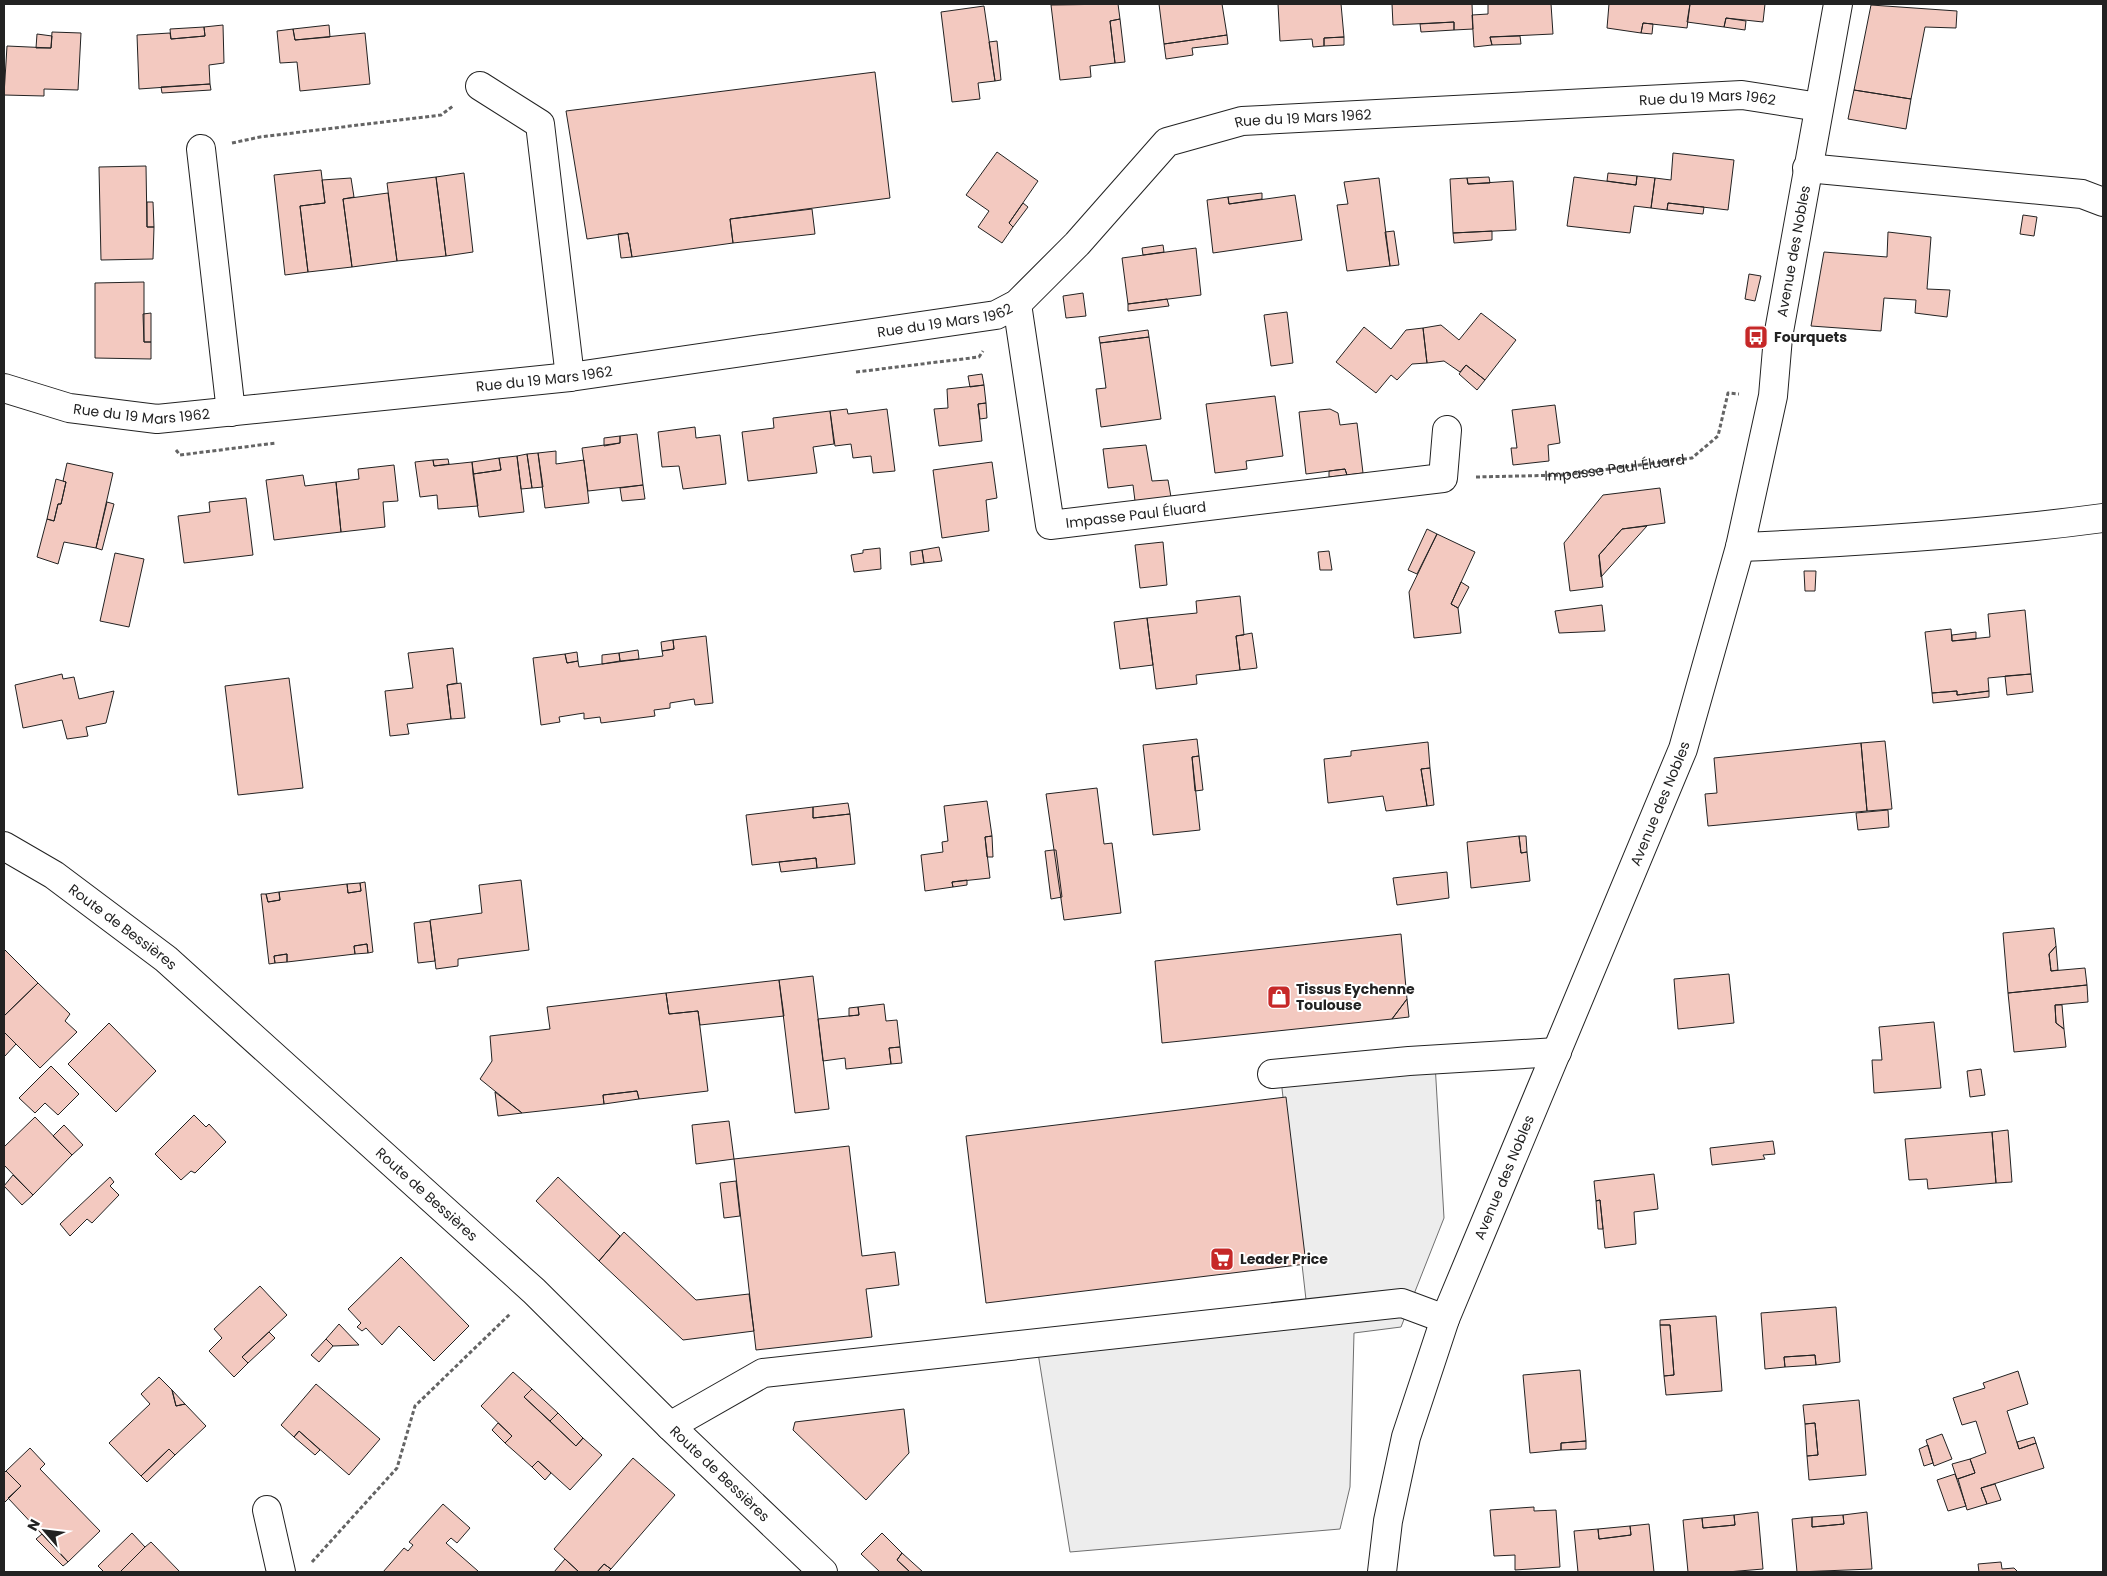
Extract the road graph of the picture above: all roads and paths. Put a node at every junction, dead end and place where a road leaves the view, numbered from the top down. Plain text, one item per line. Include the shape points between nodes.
1 (1838, 4) edge
2 (480, 86) joint
3 (1819, 107) junction
4 (201, 149) joint
5 (1807, 168) junction
6 (2103, 202) edge
7 (1017, 304) junction
8 (570, 377) junction
9 (4, 388) edge
10 (1773, 396) junction
11 (231, 412) junction
12 (1447, 430) dead end
13 (1443, 478) junction
14 (2103, 518) edge
15 (1740, 547) junction
16 (4, 846) edge
17 (1557, 1052) junction
18 (1272, 1074) dead end
19 (534, 1291) junction
20 (1445, 1319) junction
21 (670, 1426) junction
22 (268, 1510) dead end
23 (310, 1565) dead end
24 (281, 1572) edge
25 (823, 1572) edge
26 (1382, 1572) edge

1 - 3 street, Avenue des Nobles
2 - 4 path via 441,115 260,137
2 - 8 street via 540,124
3 - 5 street, Avenue des Nobles
3 - 7 street, Rue du 19 Mars 1962 via 1742,95 1242,121 1167,142 1077,244
4 - 11 street
5 - 6 street via 2082,194
5 - 10 street, Avenue des Nobles via 1778,337
7 - 8 street, Rue du 19 Mars 1962 via 996,315
7 - 13 street, Impasse Paul Éluard via 1050,524
8 - 11 street, Rue du 19 Mars 1962
9 - 11 street, Rue du 19 Mars 1962 via 69,408 157,419
10 - 13 path, Impasse Paul Éluard via 1728,393 1718,436 1692,458 1565,475
10 - 15 street, Avenue des Nobles
12 - 13 street
14 - 15 street via 2011,530
15 - 17 street, Avenue des Nobles via 1683,749
16 - 19 street, Route de Bessières via 54,875 166,959
17 - 18 street
17 - 20 street, Avenue des Nobles
19 - 21 street, Route de Bessières
19 - 23 path via 415,1406 397,1468
20 - 21 street via 1402,1303 763,1373
20 - 26 street, Avenue des Nobles via 1406,1437 1388,1520
21 - 25 street, Route de Bessières
22 - 24 street

